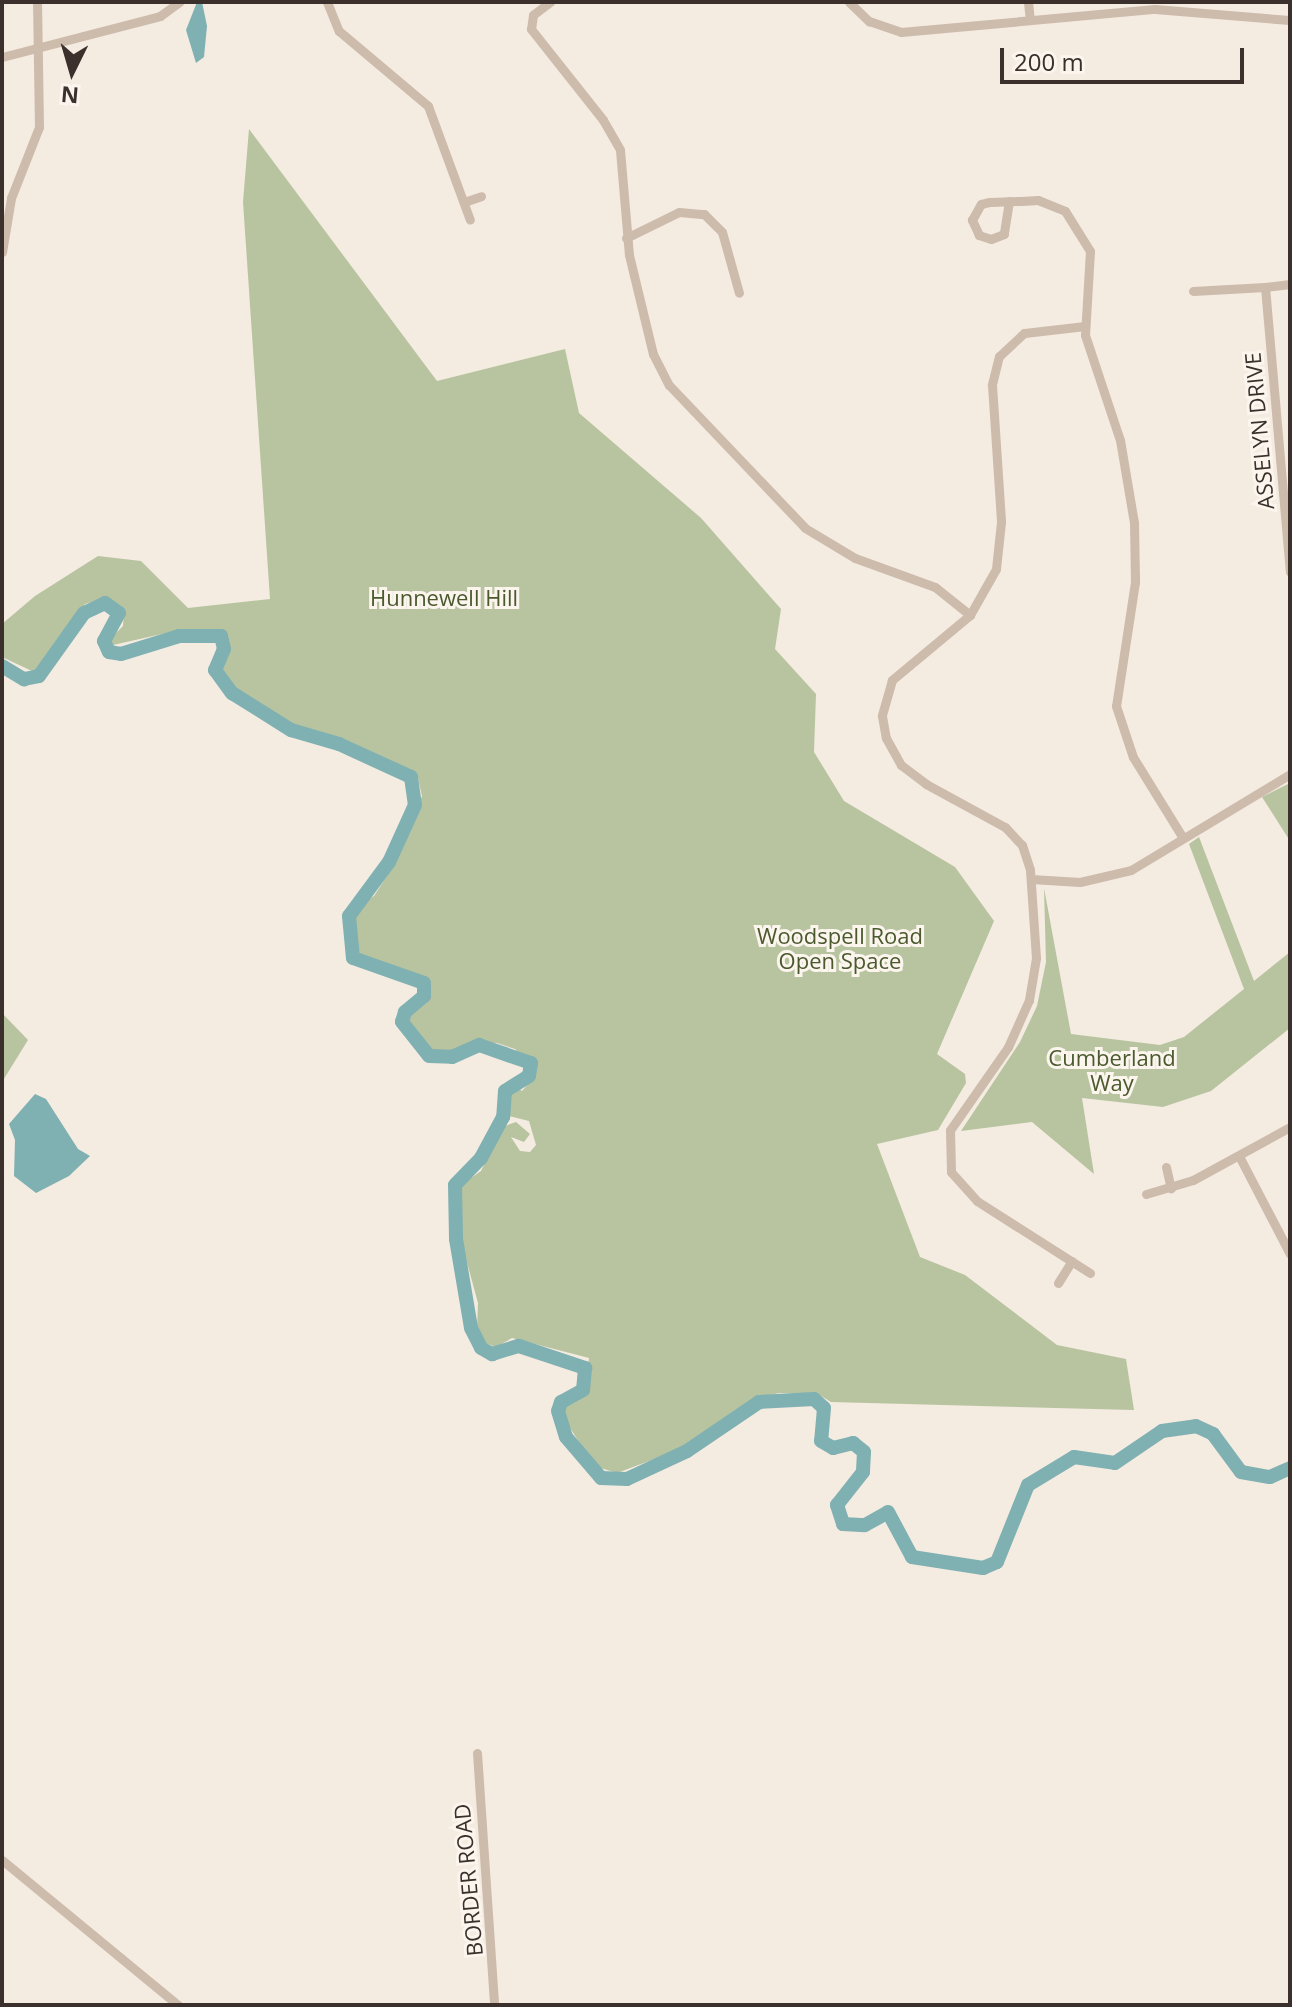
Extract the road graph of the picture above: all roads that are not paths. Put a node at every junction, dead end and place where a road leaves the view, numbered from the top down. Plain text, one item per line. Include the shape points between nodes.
1 (37, 2) edge
2 (179, 2) edge
3 (327, 2) edge
4 (550, 2) edge
5 (849, 2) edge
6 (1028, 2) edge
7 (1030, 20) junction
8 (1290, 20) edge
9 (39, 49) junction
10 (2, 57) edge
11 (481, 196) dead end
12 (1009, 201) junction
13 (464, 202) junction
14 (470, 220) dead end
15 (626, 238) junction
16 (2, 252) edge
17 (1290, 284) edge
18 (1265, 287) junction
19 (1193, 291) dead end
20 (739, 293) dead end
21 (1085, 326) junction
22 (1290, 572) edge
23 (970, 615) junction
24 (1290, 774) edge
25 (1183, 838) junction
26 (1031, 879) junction
27 (1290, 1127) edge
28 (1239, 1156) junction
29 (1166, 1167) dead end
30 (1171, 1188) junction
31 (1146, 1194) dead end
32 (1290, 1254) edge
33 (1072, 1261) junction
34 (1090, 1273) dead end
35 (1058, 1283) dead end
36 (477, 1753) dead end
37 (2, 1860) edge
38 (178, 2005) edge
39 (494, 2005) edge

1 - 9 street
2 - 9 street via 160,16
3 - 13 street via 339,31 428,106
4 - 15 street via 533,15 531,29 620,150 626,178
5 - 7 street via 869,21 901,32
6 - 7 street
7 - 8 street via 1155,9
9 - 10 street
9 - 16 street via 39,127 11,198
11 - 13 street
12 - 12 street via 976,209 972,220 979,235 991,239 1004,234
12 - 21 street via 1050,203 1079,227 1091,260
13 - 14 street
15 - 20 street via 679,212 704,214 722,232
15 - 23 street via 653,354 678,396 805,528 855,558 935,587
17 - 18 street
18 - 19 street
18 - 22 street, ASSELYN DRIVE
21 - 23 street via 1024,333 1005,348 995,365 1001,541 989,587
21 - 25 street via 1120,440 1133,504 1135,582 1116,678 1119,725
23 - 26 street via 892,680 884,700 884,730 897,759 915,777 1012,833 1025,853
24 - 25 street
25 - 26 street via 1131,870 1106,878
26 - 33 street via 1037,948 1029,1000 1008,1047 950,1130 948,1161 966,1194
27 - 28 street
28 - 30 street
28 - 32 street
29 - 30 street
30 - 31 street
33 - 34 street
33 - 35 street
36 - 39 street, BORDER ROAD
37 - 38 street

